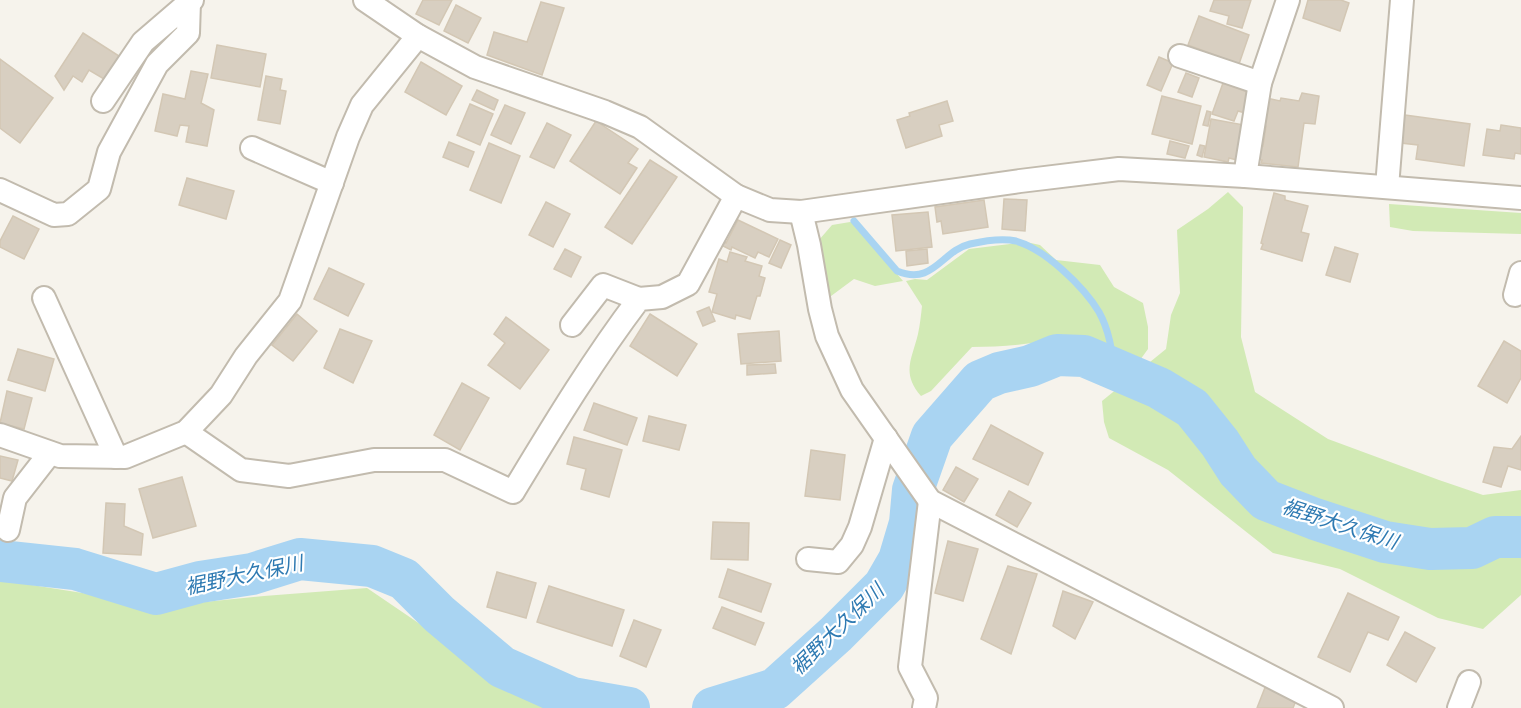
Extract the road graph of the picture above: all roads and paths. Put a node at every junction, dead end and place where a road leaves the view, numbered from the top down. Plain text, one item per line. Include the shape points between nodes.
1 (365, 0) edge
2 (1288, 0) edge
3 (1402, 0) edge
4 (191, 1) edge
5 (418, 36) junction
6 (1180, 56) dead end
7 (1260, 83) junction
8 (103, 101) dead end
9 (252, 148) dead end
10 (1245, 176) junction
11 (332, 183) junction
12 (1387, 187) junction
13 (0, 190) edge
14 (736, 196) junction
15 (1521, 198) edge
16 (801, 212) junction
17 (44, 298) dead end
18 (639, 299) junction
19 (572, 325) dead end
20 (186, 432) junction
21 (0, 435) edge
22 (891, 444) junction
23 (50, 453) junction
24 (116, 457) junction
25 (930, 501) junction
26 (8, 530) dead end
27 (808, 559) dead end
28 (1468, 682) dead end
29 (924, 708) edge
30 (1332, 708) edge
31 (1459, 708) edge

1 - 5 street
2 - 7 street
3 - 12 street
4 - 8 street via 143,42
4 - 13 street via 188,33 157,64 109,152 99,189 68,214 54,215
5 - 11 street via 362,105
5 - 14 street via 476,67 639,127
6 - 7 street
7 - 10 street
9 - 11 street
10 - 12 street
10 - 16 street via 1119,169
11 - 20 street via 290,301 221,395
12 - 15 street
14 - 16 street via 770,210
14 - 18 street via 688,284 662,297
16 - 22 street via 827,336 852,390
17 - 24 street
18 - 19 street via 603,285
18 - 20 street via 577,386 513,492 445,460 374,460 289,476 241,470
20 - 24 street via 125,457
21 - 23 street
22 - 25 street
22 - 27 street via 852,545 838,562
23 - 24 street
23 - 26 street via 15,498
25 - 29 street via 910,667 926,698
25 - 30 street
28 - 31 street

